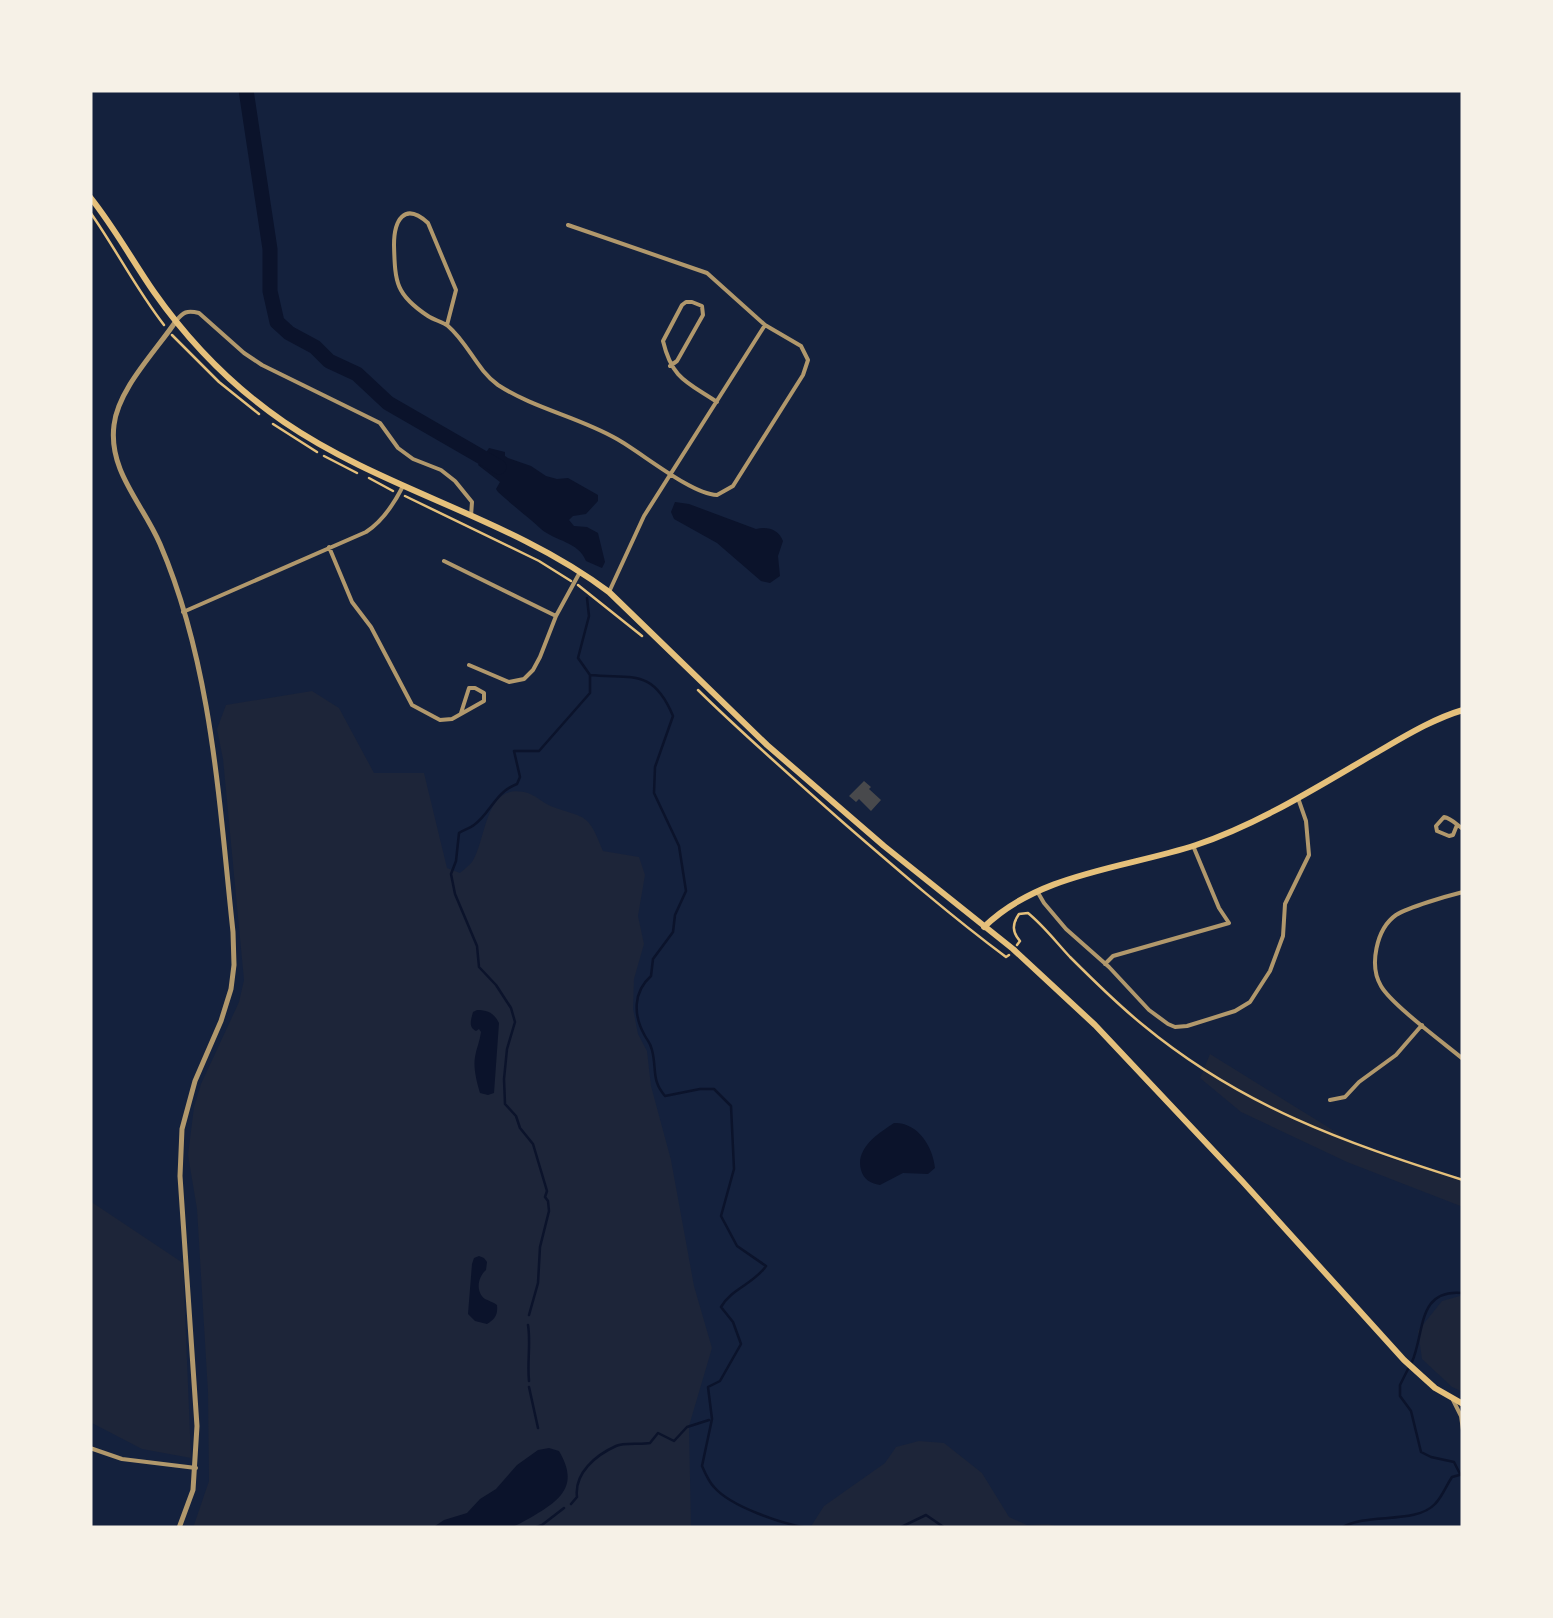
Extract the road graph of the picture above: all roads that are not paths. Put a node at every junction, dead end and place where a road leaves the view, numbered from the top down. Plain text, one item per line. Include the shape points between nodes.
1 (90, 197) edge
2 (568, 225) dead end
3 (176, 322) junction
4 (447, 325) junction
5 (765, 325) junction
6 (670, 366) junction
7 (718, 403) junction
8 (671, 473) junction
9 (401, 490) junction
10 (471, 516) junction
11 (329, 547) junction
12 (444, 561) dead end
13 (580, 572) junction
14 (609, 592) junction
15 (183, 612) junction
16 (556, 616) junction
17 (469, 665) dead end
18 (1463, 710) edge
19 (461, 713) junction
20 (1298, 798) junction
21 (1194, 846) junction
22 (1037, 891) junction
23 (1463, 892) edge
24 (984, 927) junction
25 (1105, 964) junction
26 (1422, 1025) junction
27 (1463, 1059) edge
28 (1330, 1100) dead end
29 (1453, 1400) junction
30 (1463, 1404) edge
31 (1463, 1430) edge
32 (90, 1448) edge
33 (196, 1468) junction
34 (179, 1528) edge

1 - 3 main road
2 - 5 street via 707,273
3 - 9 main road via 269,411
3 - 10 street via 183,312 199,312 262,365 380,423 398,448 455,481 472,502
3 - 15 street via 123,398 113,429 120,471 158,540
4 - 4 street via 456,290 450,274 428,223 420,215 404,215 394,228 397,286 412,306
4 - 8 street via 496,384 616,438
5 - 7 street
5 - 8 street via 802,346 808,360 733,486 717,494
6 - 6 street via 665,334 686,302 698,303 704,315
6 - 7 street
7 - 8 street
8 - 14 street
9 - 10 main road
9 - 11 street via 377,526
10 - 13 main road
11 - 15 street
11 - 19 street via 352,602 412,705 440,720
12 - 16 street
13 - 14 main road
13 - 16 street
14 - 24 main road via 776,752
15 - 33 street via 208,711 234,965 232,989 186,1106 180,1155
16 - 17 street via 524,679 508,682
18 - 20 main road
19 - 19 street via 484,701 484,693 469,688
20 - 21 main road
20 - 25 street via 1309,855 1284,904 1283,936 1270,971 1250,1002 1174,1027
21 - 22 main road
21 - 25 street via 1229,924 1113,956
22 - 24 main road
22 - 25 street
23 - 26 street via 1397,914 1379,941 1375,970 1381,988
24 - 29 main road via 1095,1025 1404,1360
26 - 27 street
26 - 28 street via 1345,1097
29 - 30 main road
29 - 31 street
32 - 33 street via 122,1460
33 - 34 street

